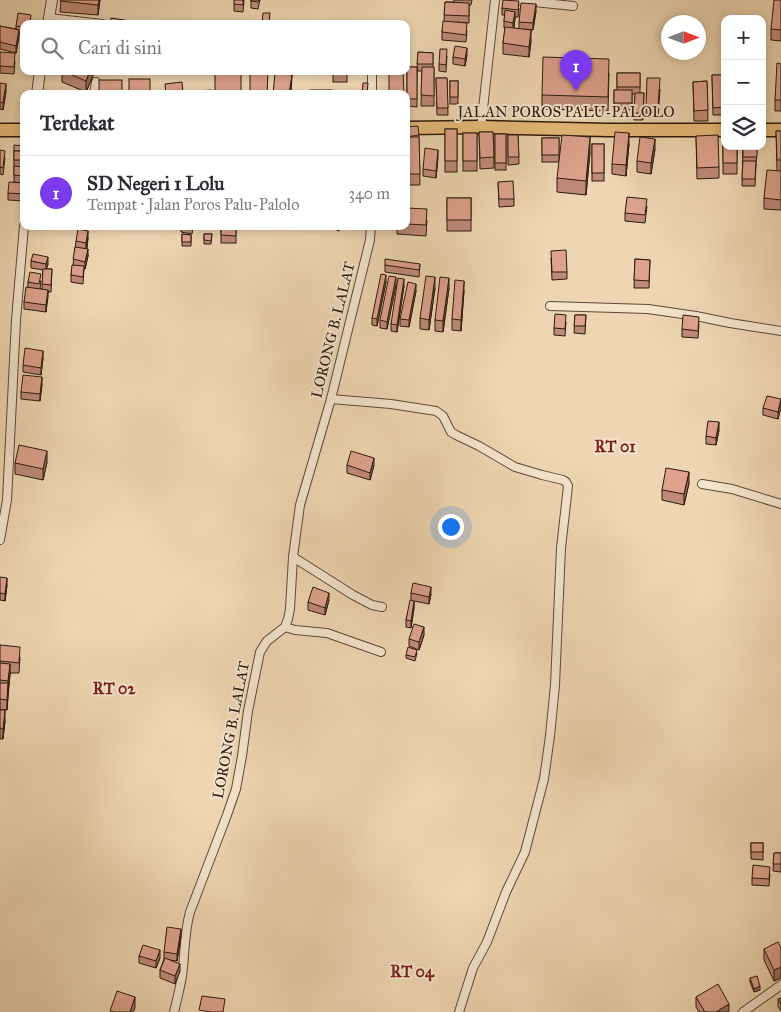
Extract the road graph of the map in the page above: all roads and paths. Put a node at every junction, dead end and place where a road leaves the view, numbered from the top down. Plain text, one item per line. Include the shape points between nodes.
1 (52, 0) edge
2 (495, 0) edge
3 (515, 0) edge
4 (573, 6) dead end
5 (48, 20) edge
6 (39, 75) edge
7 (372, 75) edge
8 (96, 82) dead end
9 (38, 90) edge
10 (95, 90) edge
11 (372, 90) edge
12 (481, 127) junction
13 (410, 128) edge
14 (0, 130) edge
15 (20, 130) edge
16 (721, 130) edge
17 (766, 130) edge
18 (781, 130) edge
19 (24, 230) edge
20 (371, 230) edge
21 (550, 306) dead end
22 (781, 331) edge
23 (331, 398) junction
24 (702, 484) dead end
25 (781, 504) edge
26 (0, 540) edge
27 (293, 557) junction
28 (382, 607) dead end
29 (285, 626) junction
30 (380, 652) dead end
31 (781, 985) edge
32 (174, 1012) edge
33 (459, 1012) edge
34 (743, 1012) edge

1 - 5 street
2 - 12 street
3 - 4 street
6 - 9 street
7 - 11 street
8 - 10 street
12 - 13 main road, JALAN POROS PALU-PALOLO
12 - 16 main road, JALAN POROS PALU-PALOLO
14 - 15 main road
17 - 18 main road
19 - 26 street via 7,500
20 - 23 street, LORONG B. LALAT
21 - 22 street via 648,309
23 - 27 street, LORONG B. LALAT via 300,504
23 - 33 street via 436,411 444,416 451,432 456,435 515,467 563,480 568,486 561,548 556,676 544,779 525,852 473,968
24 - 25 street via 732,489
27 - 28 street via 354,595
27 - 29 street, LORONG B. LALAT via 290,609
29 - 30 street via 327,633
29 - 32 street, LORONG B. LALAT via 267,641 260,652 236,789 190,912
31 - 34 street

